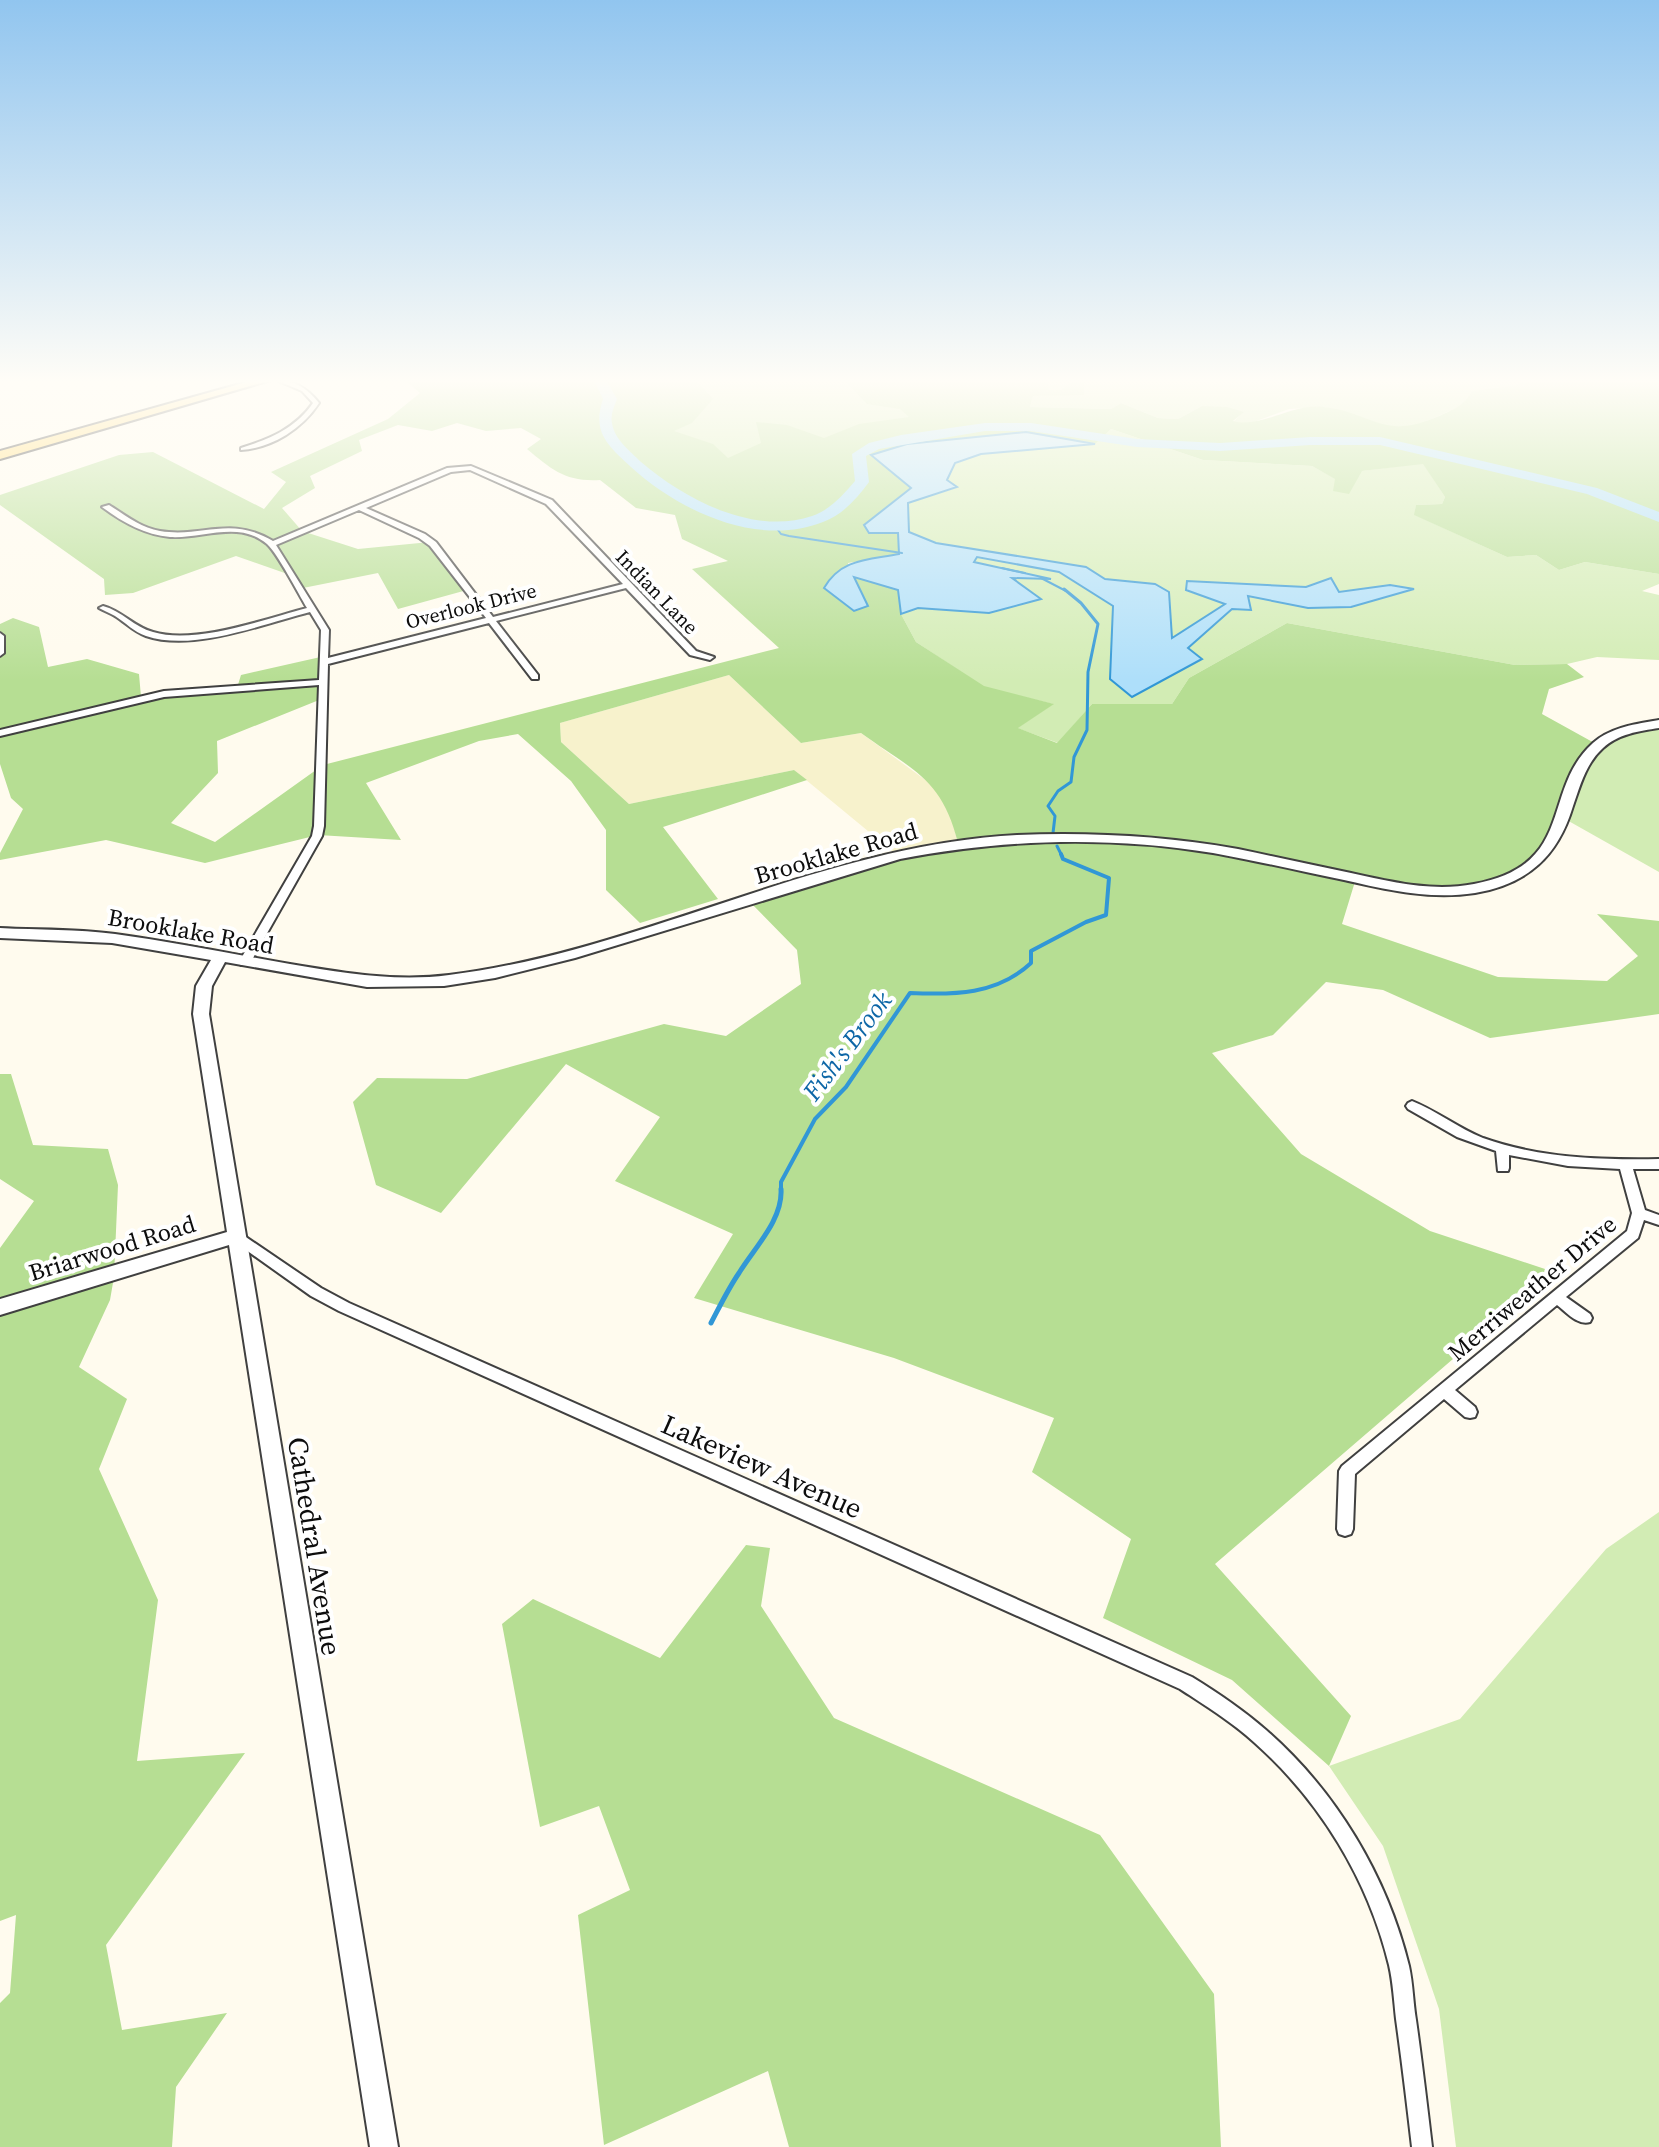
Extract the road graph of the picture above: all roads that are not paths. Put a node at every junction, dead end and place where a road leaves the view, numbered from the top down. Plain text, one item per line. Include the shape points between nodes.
1 (426, 480) edge
2 (496, 480) edge
3 (106, 507) dead end
4 (360, 508) junction
5 (272, 544) junction
6 (628, 585) junction
7 (103, 608) dead end
8 (312, 609) junction
9 (490, 620) junction
10 (0, 636) edge
11 (0, 653) edge
12 (710, 657) dead end
13 (324, 662) junction
14 (535, 677) dead end
15 (323, 682) junction
16 (1659, 724) edge
17 (0, 733) edge
18 (0, 933) edge
19 (220, 958) junction
20 (245, 962) junction
21 (1412, 1106) dead end
22 (1502, 1148) junction
23 (1625, 1164) junction
24 (1659, 1164) edge
25 (1503, 1168) dead end
26 (1639, 1213) junction
27 (1659, 1220) edge
28 (237, 1236) junction
29 (1557, 1298) junction
30 (0, 1307) edge
31 (1585, 1318) dead end
32 (1444, 1390) junction
33 (1470, 1412) dead end
34 (1345, 1529) dead end
35 (384, 2147) edge
36 (1422, 2147) edge

1 - 4 street
2 - 6 street, Indian Lane via 549,502
3 - 5 street via 152,532 240,528
4 - 5 street
4 - 9 street via 428,540
5 - 8 street
6 - 9 street, Overlook Drive
6 - 12 street, Indian Lane via 693,653
7 - 8 street via 121,614 145,633 174,638
8 - 13 street via 325,630
9 - 13 street, Overlook Drive
9 - 14 street
10 - 11 street
13 - 15 street
15 - 17 street via 164,694
15 - 20 street via 317,836
16 - 20 street, Brooklake Road via 1615,735 1595,748 1543,856 1517,875 1474,890 1416,891 1168,843 987,843 898,855 570,955 482,975 392,983
18 - 19 street, Brooklake Road via 95,936
19 - 20 street, Brooklake Road
19 - 28 street, Cathedral Avenue via 204,986 201,1014
21 - 22 street via 1458,1132
22 - 23 street
22 - 25 street
23 - 24 street
23 - 26 street
26 - 27 street
26 - 29 street, Merriweather Drive via 1633,1234
28 - 30 street, Briarwood Road
28 - 35 street, Cathedral Avenue
28 - 36 street, Lakeview Avenue via 316,1292 439,1351 1186,1683 1234,1713 1320,1798 1347,1838 1384,1919 1399,1968
29 - 31 street
29 - 32 street, Merriweather Drive
32 - 33 street
32 - 34 street, Merriweather Drive via 1347,1471

